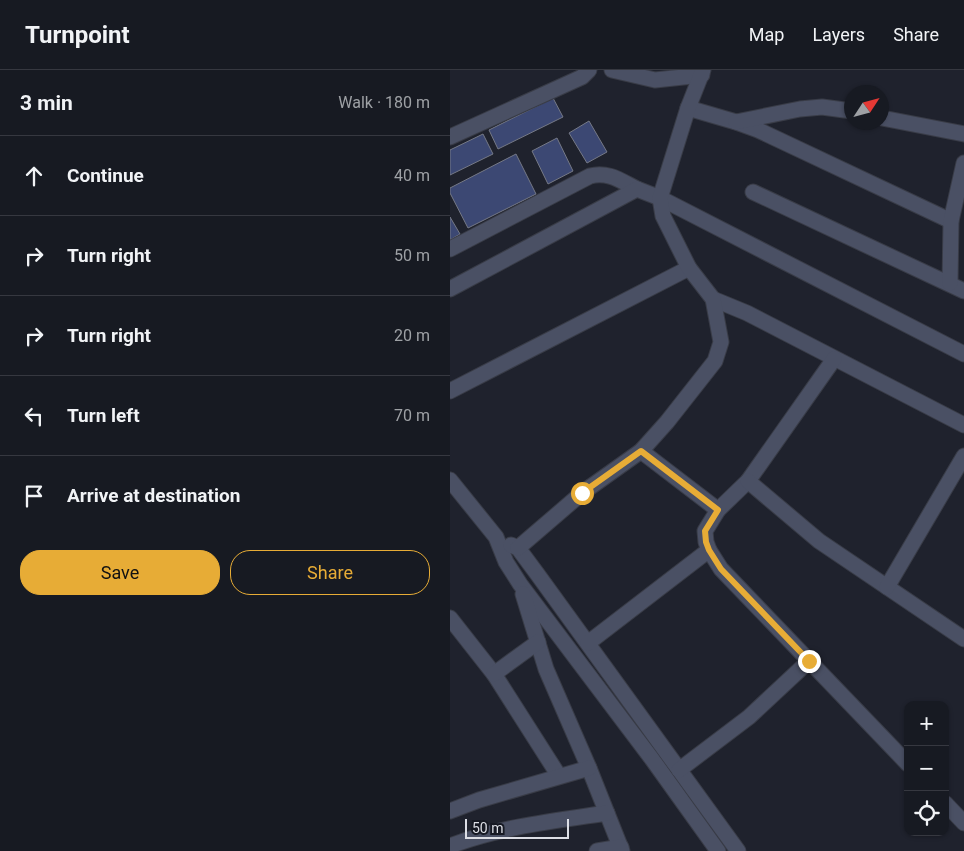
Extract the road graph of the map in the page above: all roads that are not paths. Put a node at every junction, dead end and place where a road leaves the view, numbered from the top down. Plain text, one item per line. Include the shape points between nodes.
1 (589, 70) edge
2 (612, 70) edge
3 (703, 72) edge
4 (688, 108) junction
5 (844, 111) edge
6 (889, 119) edge
7 (736, 122) junction
8 (964, 134) edge
9 (450, 137) edge
10 (964, 164) edge
11 (637, 189) junction
12 (753, 192) dead end
13 (660, 198) junction
14 (956, 229) edge
15 (450, 249) edge
16 (689, 268) junction
17 (950, 283) junction
18 (450, 289) edge
19 (964, 291) edge
20 (713, 299) junction
21 (964, 354) edge
22 (834, 359) junction
23 (450, 391) edge
24 (964, 425) edge
25 (641, 451) junction
26 (964, 456) edge
27 (450, 480) edge
28 (748, 482) junction
29 (718, 510) junction
30 (496, 537) junction
31 (518, 548) junction
32 (709, 550) junction
33 (520, 584) junction
34 (887, 587) junction
35 (450, 618) edge
36 (964, 638) edge
37 (538, 642) junction
38 (588, 643) junction
39 (809, 661) junction
40 (494, 674) junction
41 (904, 760) edge
42 (589, 768) junction
43 (679, 770) junction
44 (559, 776) junction
45 (949, 807) edge
46 (450, 811) edge
47 (606, 813) junction
48 (964, 823) edge
49 (450, 846) edge
50 (622, 849) edge
51 (597, 851) edge
52 (718, 851) edge
53 (738, 851) edge

1 - 9 street via 582,77
2 - 3 street via 655,80
3 - 4 street
4 - 7 street
4 - 13 street
5 - 7 street via 822,107 800,109
6 - 8 street
7 - 14 street
10 - 14 street
11 - 13 street
11 - 15 street via 601,173 590,176
11 - 18 street
12 - 17 street
13 - 16 street via 663,216
13 - 21 street
14 - 17 street
16 - 20 street
16 - 23 street
17 - 19 street
20 - 22 street via 747,313
20 - 25 street via 721,342 715,361
22 - 24 street
22 - 28 street
25 - 29 street
25 - 31 street via 582,493
26 - 34 street
27 - 30 street
28 - 29 street
28 - 34 street via 819,541
29 - 32 street via 705,531
30 - 31 street
30 - 33 street
31 - 38 street
32 - 38 street
32 - 39 street via 721,569
33 - 37 street
33 - 52 street
34 - 36 street
35 - 40 street
37 - 40 street
37 - 42 street
38 - 43 street
39 - 41 street
39 - 43 street via 749,717
40 - 44 street
42 - 44 street
42 - 47 street
43 - 53 street
44 - 46 street
45 - 48 street
47 - 49 street via 541,822 478,836
47 - 50 street
50 - 51 street

